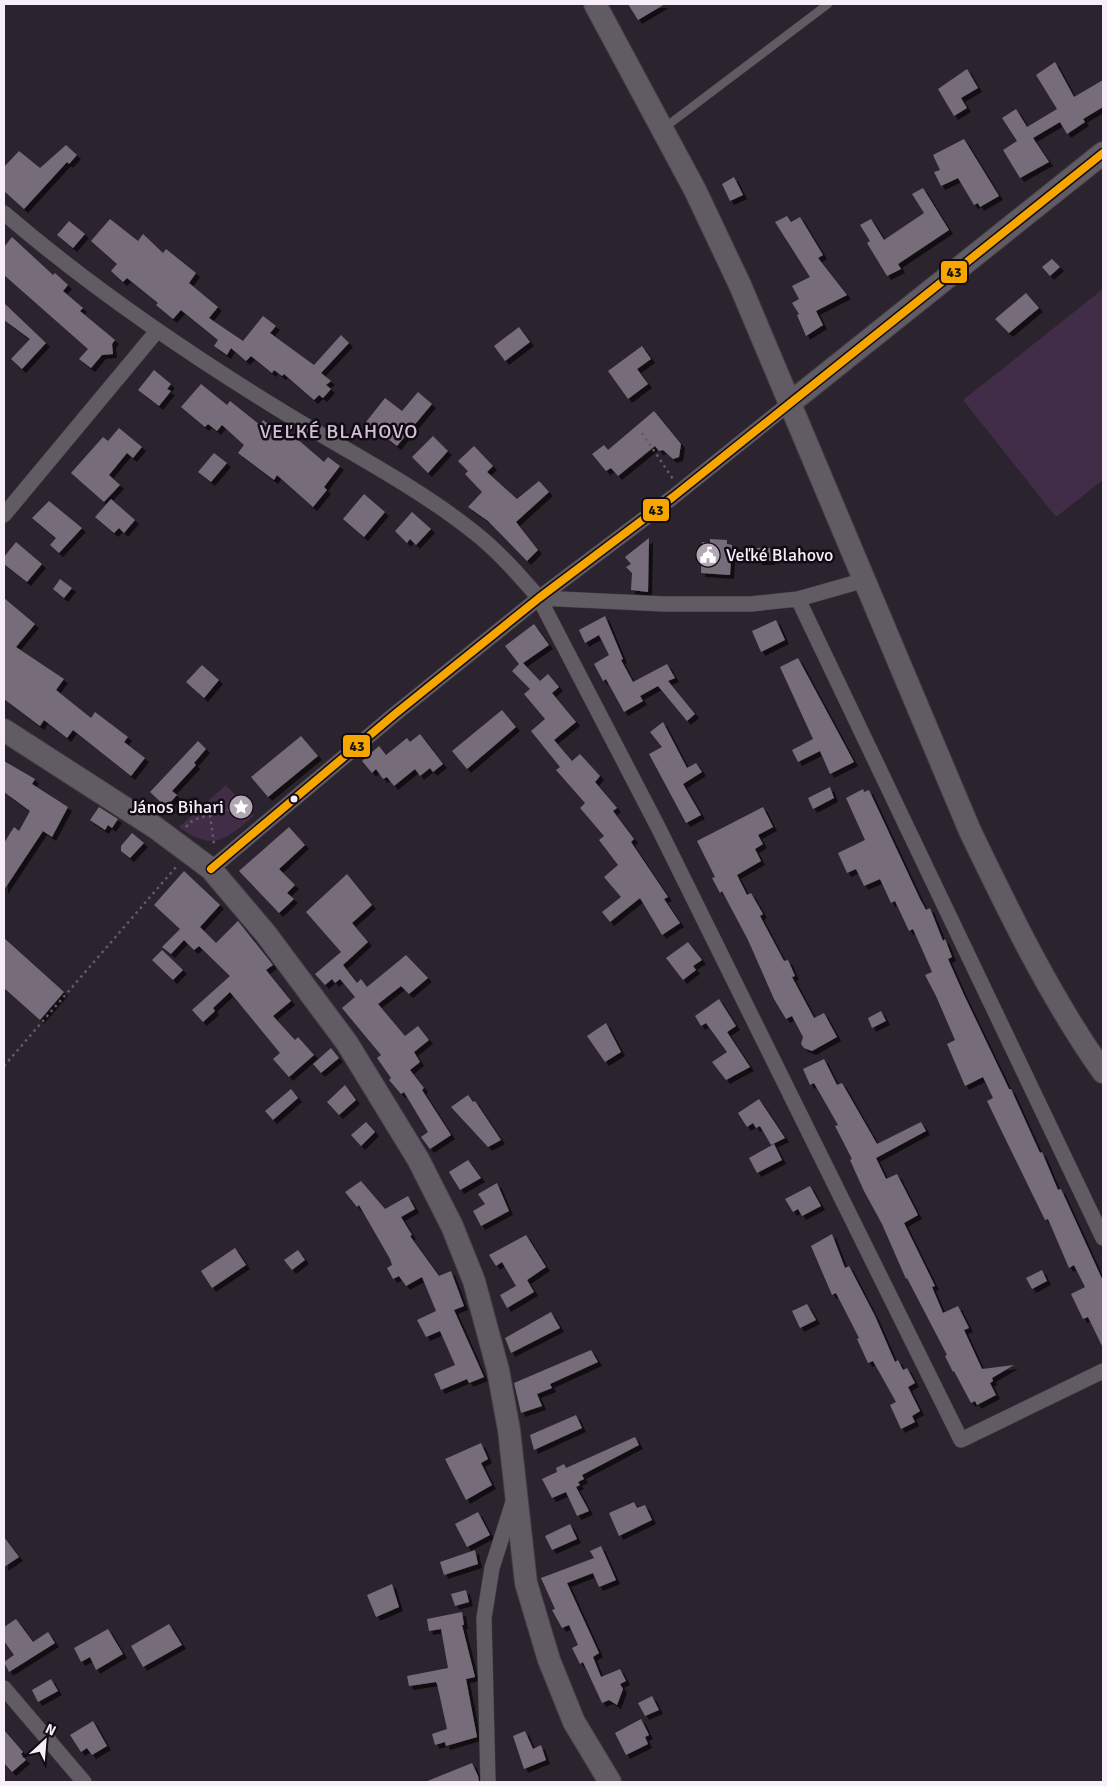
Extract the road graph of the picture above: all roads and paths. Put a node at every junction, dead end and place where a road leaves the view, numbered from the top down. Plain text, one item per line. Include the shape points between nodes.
1 (595, 4) edge
2 (828, 4) edge
3 (662, 129) junction
4 (1103, 152) edge
5 (4, 213) edge
6 (158, 331) junction
7 (790, 403) junction
8 (642, 433) dead end
9 (673, 480) dead end
10 (4, 515) edge
11 (864, 580) junction
12 (539, 598) junction
13 (798, 600) junction
14 (4, 730) edge
15 (210, 815) junction
16 (252, 821) dead end
17 (182, 832) dead end
18 (214, 844) dead end
19 (180, 863) dead end
20 (211, 869) junction
21 (4, 1066) edge
22 (1103, 1072) edge
23 (1103, 1238) edge
24 (1103, 1371) edge
25 (515, 1496) junction
26 (4, 1688) edge
27 (84, 1782) edge
28 (488, 1782) edge
29 (610, 1782) edge

1 - 3 street
2 - 3 lane
3 - 7 street via 740,285
4 - 7 street
5 - 6 street via 76,272
6 - 10 street
6 - 12 street via 205,364 454,517 494,550
7 - 11 street
7 - 12 street
8 - 9 path
11 - 13 street
11 - 22 street via 1000,895 1060,1007
12 - 13 street via 664,604 751,604
12 - 20 street via 394,714
12 - 24 street via 663,836 961,1440
13 - 23 street
14 - 20 street via 156,828
15 - 16 path via 232,809
15 - 17 path via 193,819
15 - 18 path
19 - 21 path
20 - 25 street via 266,934 347,1043 418,1160 452,1226 474,1281 498,1370 509,1430
25 - 28 street via 492,1568 484,1618
25 - 29 street via 526,1583 549,1660 574,1722
26 - 27 street

